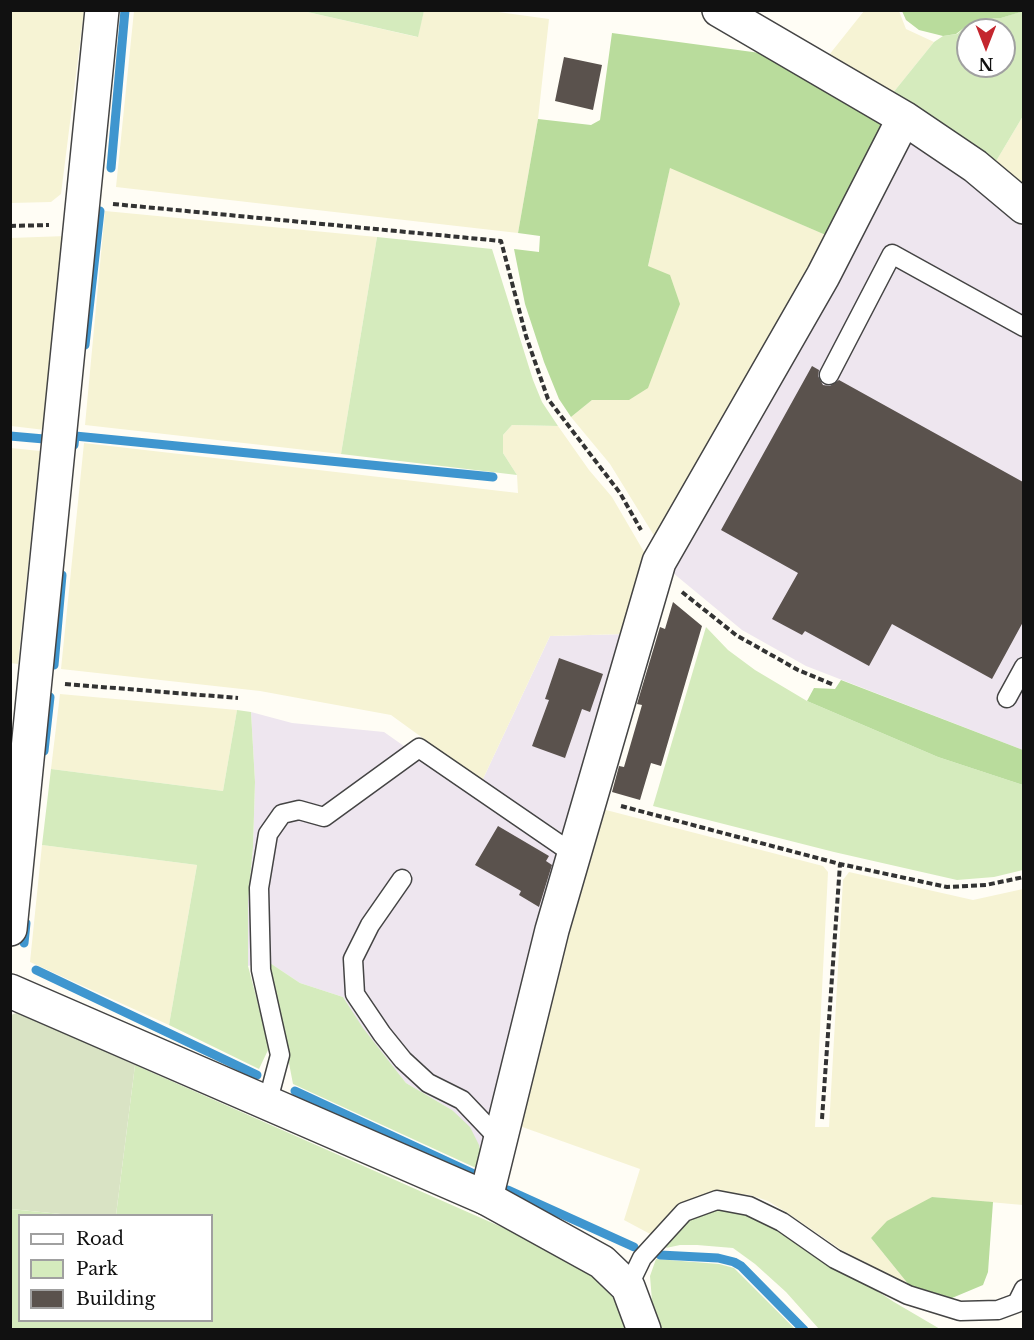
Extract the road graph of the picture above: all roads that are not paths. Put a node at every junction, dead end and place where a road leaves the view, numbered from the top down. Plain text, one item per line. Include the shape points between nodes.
1 (102, 10) edge
2 (719, 10) edge
3 (904, 118) junction
4 (1023, 207) edge
5 (1023, 327) edge
6 (829, 375) dead end
7 (1023, 667) edge
8 (1007, 698) dead end
9 (575, 855) junction
10 (402, 879) dead end
11 (10, 929) edge
12 (10, 991) edge
13 (267, 1104) junction
14 (500, 1140) junction
15 (486, 1198) junction
16 (628, 1287) junction
17 (1023, 1289) edge
18 (644, 1329) edge

1 - 11 street
2 - 3 street
3 - 4 street via 975,166
3 - 9 street via 823,276 657,567
5 - 6 lane via 891,254
7 - 8 lane
9 - 13 lane via 419,748 324,817 299,810 282,814 268,834 259,888 261,970 280,1055
9 - 14 street via 552,930
10 - 14 lane via 353,959 355,994 403,1060 428,1083 462,1100
12 - 13 street
13 - 15 street
14 - 15 street
15 - 16 street via 602,1262
16 - 17 lane via 642,1258 684,1212 717,1200 749,1206 782,1222 835,1259 908,1295 960,1311 998,1310 1017,1303
16 - 18 street

